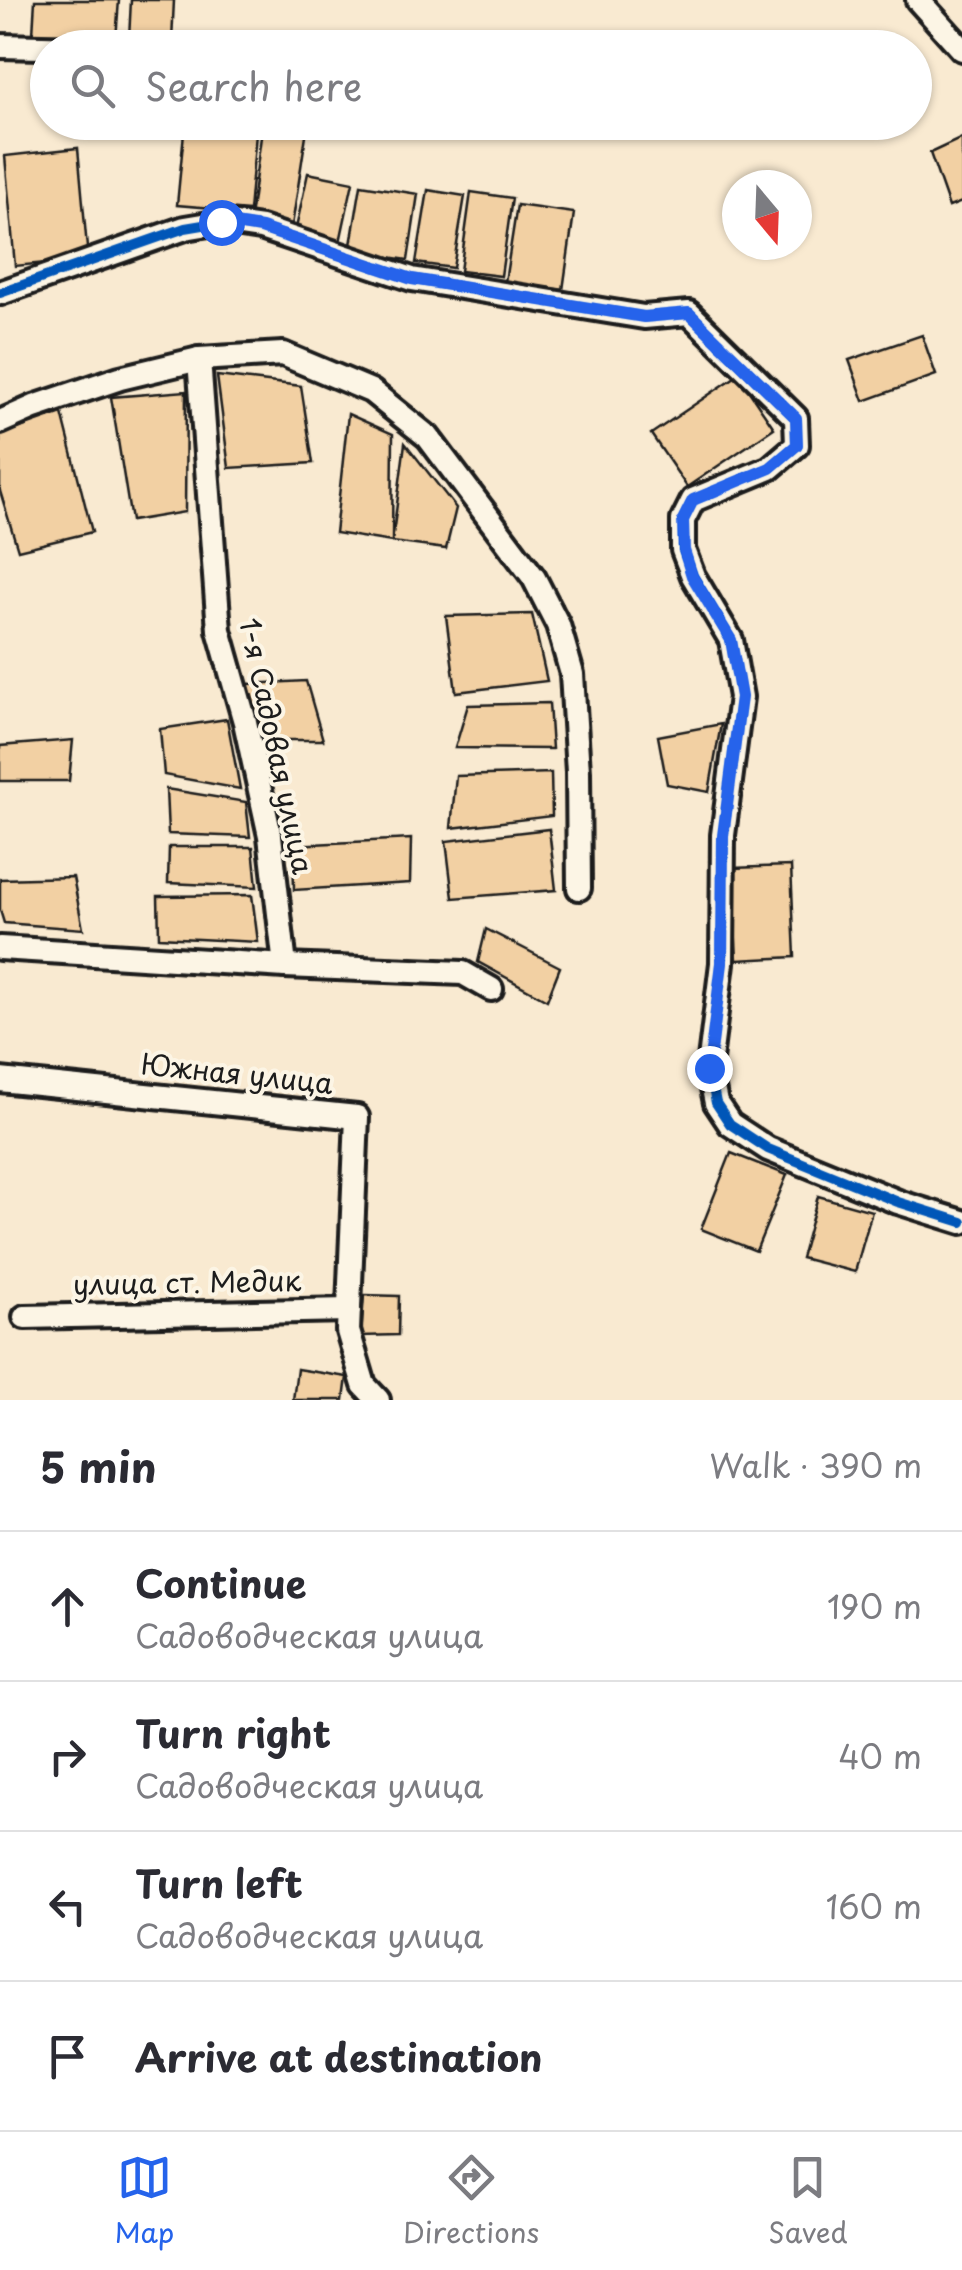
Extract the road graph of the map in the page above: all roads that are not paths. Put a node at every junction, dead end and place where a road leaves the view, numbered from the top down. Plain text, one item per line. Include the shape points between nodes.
1 (918, 0) edge
2 (0, 46) edge
3 (30, 47) edge
4 (962, 49) edge
5 (0, 293) edge
6 (199, 359) junction
7 (0, 422) edge
8 (579, 888) dead end
9 (0, 948) edge
10 (285, 966) junction
11 (491, 989) dead end
12 (0, 1080) edge
13 (962, 1222) edge
14 (349, 1310) junction
15 (26, 1316) dead end
16 (378, 1400) edge

1 - 4 street
2 - 3 street
5 - 13 street via 185,228 221,222 261,228 412,279 644,317 689,313 796,418 797,445 770,468 693,500 683,520 692,576 731,640 741,697 723,836 722,963 709,1068 716,1103 730,1124 768,1148
6 - 7 street via 120,378
6 - 8 street via 283,354 371,391 428,437 534,578 558,625 572,674
6 - 10 street, 1-я Садовая улица via 218,630 270,836
9 - 10 street
10 - 11 street via 463,973
12 - 14 street, Южная улица via 358,1117
14 - 15 street, улица ст. Медик
14 - 16 street, Южная улица via 348,1331 364,1385

